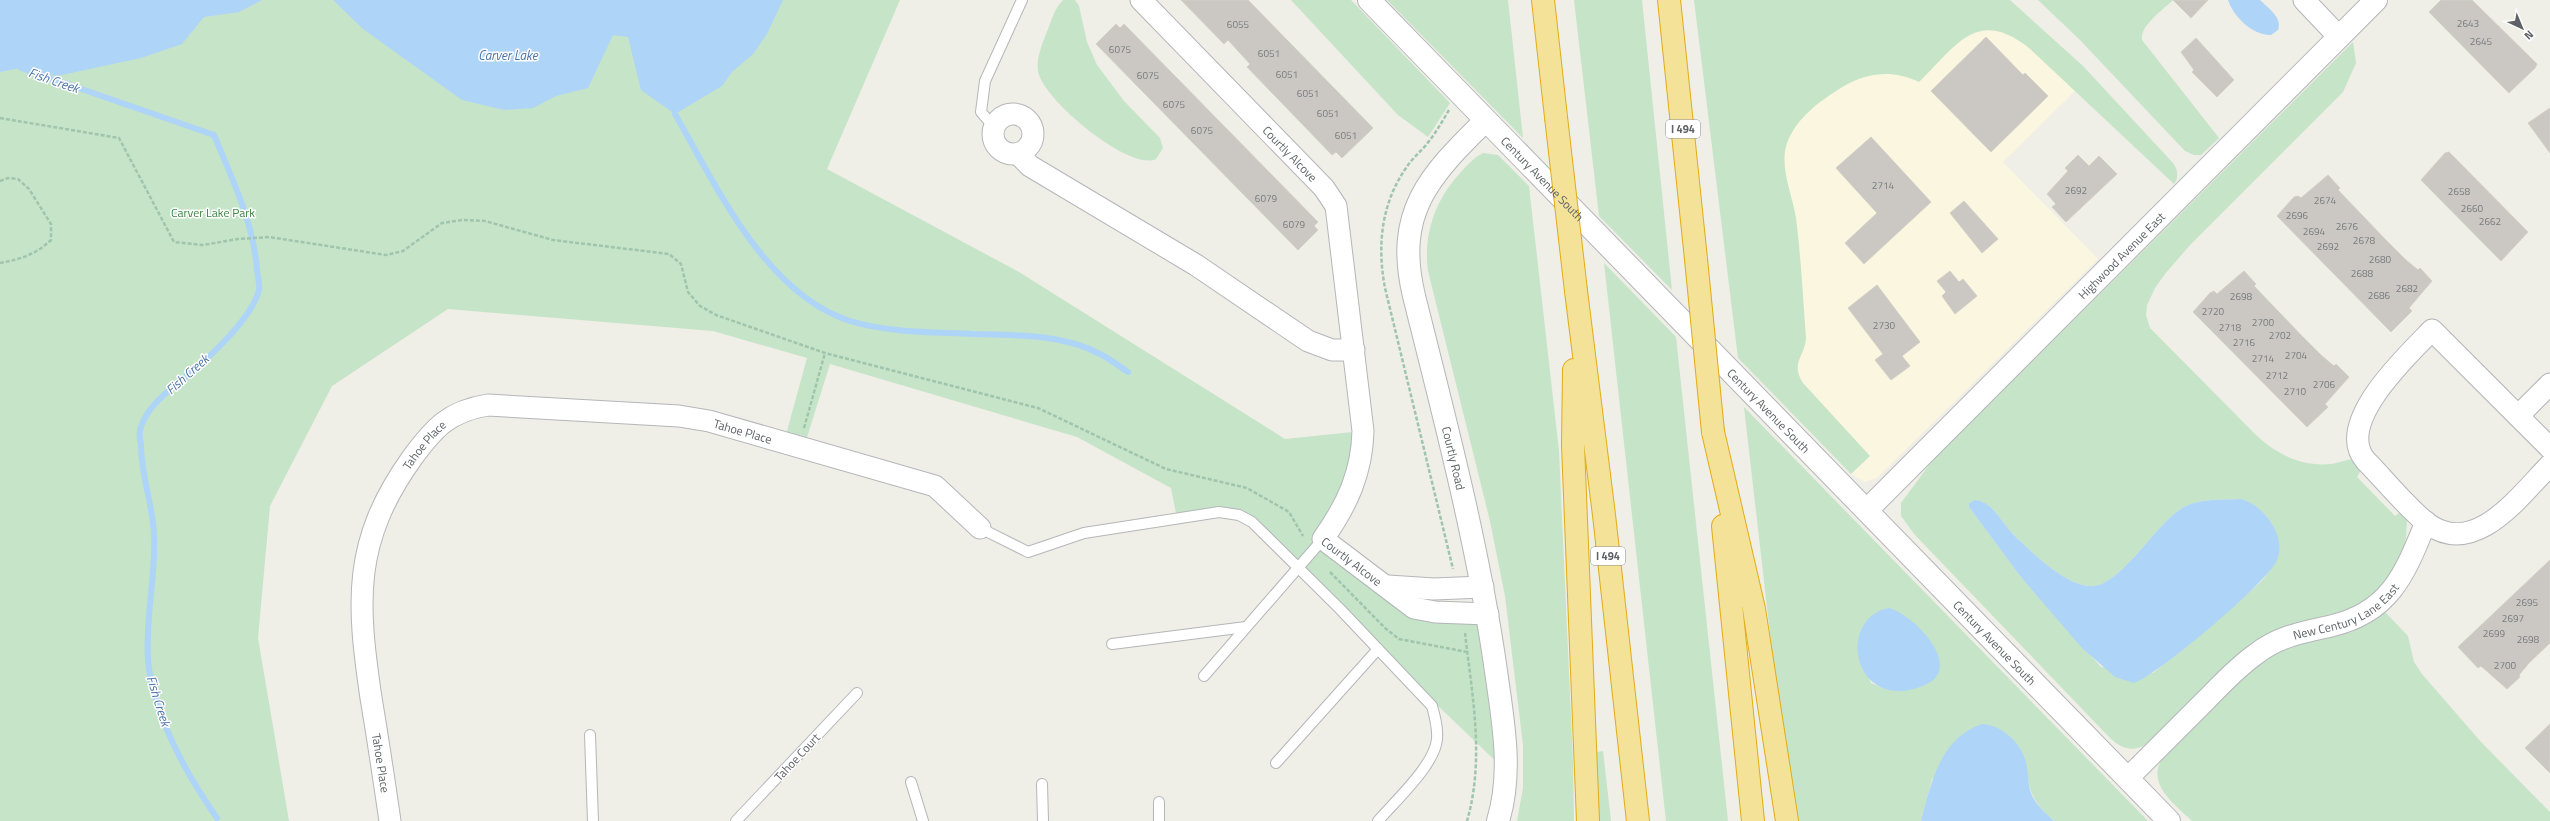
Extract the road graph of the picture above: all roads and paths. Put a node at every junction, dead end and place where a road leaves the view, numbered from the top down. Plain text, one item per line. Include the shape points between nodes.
1 (1022, 0) edge
2 (1141, 0) edge
3 (1369, 0) edge
4 (1543, 0) edge
5 (1669, 0) edge
6 (2304, 0) edge
7 (2376, 0) edge
8 (2339, 38) junction
9 (0, 118) edge
10 (1485, 121) junction
11 (994, 127) junction
12 (1018, 154) junction
13 (0, 181) edge
14 (0, 263) edge
15 (1576, 291) junction
16 (1354, 350) junction
17 (825, 353) junction
18 (2550, 384) edge
19 (2518, 416) junction
20 (1713, 432) junction
21 (800, 446) junction
22 (2550, 448) edge
23 (2550, 465) edge
24 (1867, 510) junction
25 (2426, 522) junction
26 (980, 528) joint
27 (1318, 546) junction
28 (1298, 569) junction
29 (1388, 586) junction
30 (1483, 587) junction
31 (1488, 614) junction
32 (1246, 627) junction
33 (1112, 644) dead end
34 (1378, 649) junction
35 (1467, 652) dead end
36 (1204, 676) dead end
37 (857, 693) dead end
38 (590, 735) dead end
39 (1276, 763) dead end
40 (2128, 778) junction
41 (910, 782) dead end
42 (1042, 784) dead end
43 (1159, 802) dead end
44 (390, 821) edge
45 (593, 821) edge
46 (736, 821) edge
47 (923, 821) edge
48 (1043, 821) edge
49 (1159, 821) edge
50 (1378, 821) edge
51 (1498, 821) edge
52 (1588, 821) edge
53 (1638, 821) edge
54 (1753, 821) edge
55 (1786, 821) edge
56 (2169, 821) edge

1 - 11 lane via 985,81 981,112
2 - 16 street, Courtly Alcove via 1332,197 1338,215
3 - 10 street, Century Avenue South
4 - 15 highway, I 494, bridge
5 - 20 highway, I 494, bridge
6 - 8 street
7 - 8 street, Highwood Avenue East
8 - 24 street, Highwood Avenue East
9 - 17 path via 119,138 174,242 203,245 269,237 386,255 403,251 442,223 485,221 553,240 669,254 681,264 688,292 700,306 716,315
10 - 24 street, Century Avenue South
10 - 30 street, Courtly Road via 1443,162 1425,187 1414,212 1408,247 1412,289 1469,517
11 - 12 street via 993,140 999,150 1008,154
11 - 12 street via 1000,118 1011,114 1020,115 1028,121 1033,131 1033,139 1027,149
12 - 16 street via 1030,166 1196,265 1303,339 1326,349
13 - 14 path via 8,178 18,179 29,189 51,224 51,240 40,251 24,259
15 - 52 highway via 1573,445
15 - 53 highway, I 494
16 - 27 street, Courtly Alcove via 1363,431 1362,453 1349,498
17 - 21 path
17 - 27 path via 1038,408 1166,470 1247,488 1289,512
18 - 19 street
19 - 22 street
19 - 25 street via 2432,330 2366,407 2359,423 2358,440 2362,457
20 - 54 highway, I 494
20 - 55 highway via 1754,609
21 - 26 street, Tahoe Place via 935,486
21 - 44 street, Tahoe Place via 709,421 679,416 488,405 470,408 440,423 427,437 396,482 378,519 365,560 360,605 363,640
23 - 25 street via 2500,515 2477,530 2467,533 2451,532
24 - 40 street, Century Avenue South
25 - 40 street, New Century Lane East via 2403,576 2388,595 2364,614 2346,622 2286,636 2256,653
26 - 28 lane via 1028,552 1084,533 1219,512 1238,515 1252,522
27 - 28 lane
27 - 29 street, Courtly Alcove
27 - 35 path via 1385,628 1399,639
28 - 32 lane
28 - 34 lane
29 - 30 street, Courtly Alcove via 1434,589
29 - 31 street, Courtly Alcove via 1414,608 1435,612
30 - 31 street, Courtly Road
31 - 51 street, Courtly Road via 1506,738 1506,765
32 - 33 lane
32 - 36 lane
34 - 39 lane
34 - 50 lane via 1432,706 1437,741 1423,769
37 - 46 lane, Tahoe Court
38 - 45 lane
40 - 56 street, Century Avenue South
41 - 47 lane
42 - 48 lane
43 - 49 lane

